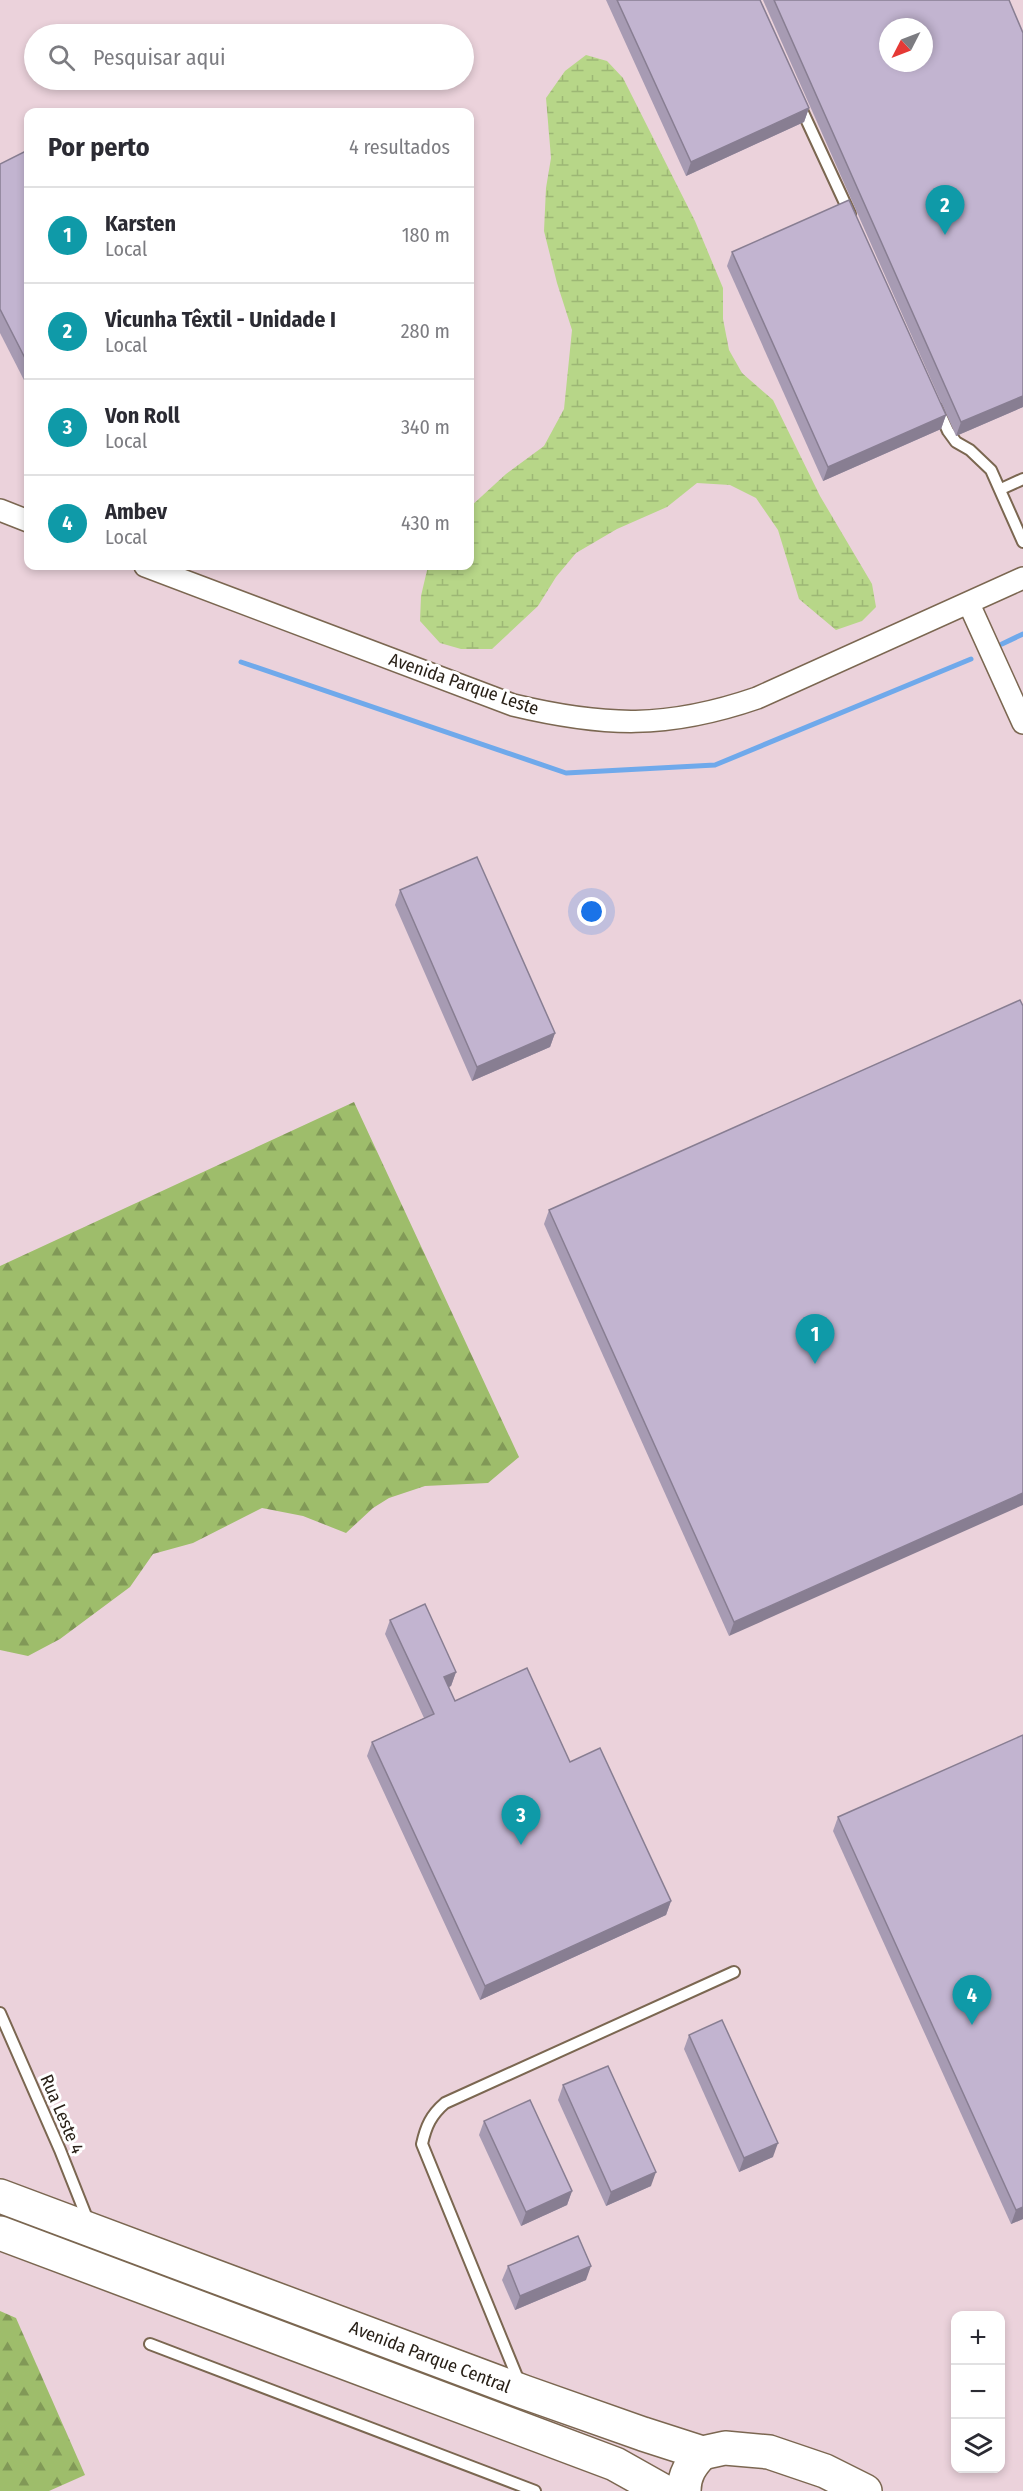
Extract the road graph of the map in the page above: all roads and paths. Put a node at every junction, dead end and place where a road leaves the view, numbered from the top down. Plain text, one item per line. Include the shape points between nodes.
1 (796, 97) edge
2 (855, 226) edge
3 (933, 399) edge
4 (1023, 479) edge
5 (1001, 489) junction
6 (0, 510) edge
7 (24, 519) edge
8 (1023, 542) edge
9 (156, 570) edge
10 (1023, 578) edge
11 (969, 604) junction
12 (1023, 723) edge
13 (734, 1972) dead end
14 (0, 2013) edge
15 (0, 2196) edge
16 (91, 2228) junction
17 (0, 2233) edge
18 (150, 2344) dead end
19 (524, 2392) junction
20 (702, 2453) junction
21 (535, 2491) edge
22 (663, 2491) edge
23 (684, 2491) edge
24 (865, 2491) edge

1 - 2 lane
3 - 5 lane via 948,432 991,470
4 - 5 lane
5 - 8 lane
6 - 7 street
9 - 11 street, Avenida Parque Leste via 513,705 601,722 678,719 758,698
10 - 11 street, Avenida Parque Leste
11 - 12 street
13 - 19 lane via 445,2103 432,2114 425,2128 422,2145
14 - 16 lane, Rua Leste 4
15 - 16 main road, Avenida Parque Central
16 - 19 main road, Avenida Parque Central
17 - 22 main road, Avenida Parque Central via 615,2464
18 - 21 lane
19 - 20 main road, Avenida Parque Central
20 - 23 main road via 693,2462
20 - 24 main road, Avenida Parque Central via 725,2448 769,2452 825,2471

